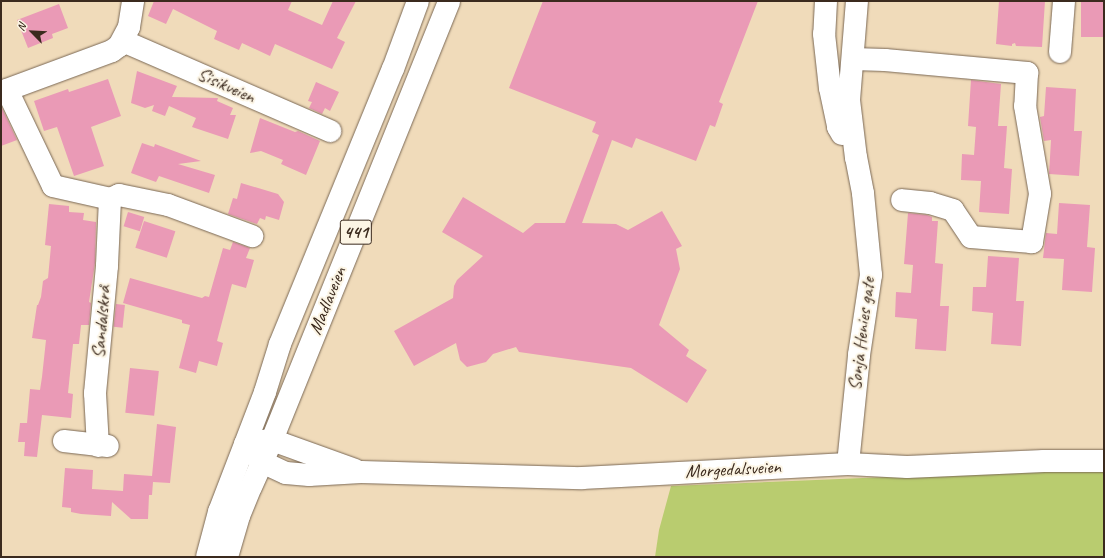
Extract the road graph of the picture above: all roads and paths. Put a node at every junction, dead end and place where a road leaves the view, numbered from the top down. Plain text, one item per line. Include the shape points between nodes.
1 (133, 1) edge
2 (418, 1) edge
3 (449, 1) edge
4 (826, 1) edge
5 (858, 1) edge
6 (1064, 1) edge
7 (123, 41) junction
8 (1060, 52) dead end
9 (853, 59) junction
10 (4, 91) edge
11 (330, 131) dead end
12 (856, 158) junction
13 (110, 199) junction
14 (902, 200) dead end
15 (252, 236) dead end
16 (280, 344) junction
17 (272, 440) junction
18 (64, 441) dead end
19 (246, 444) junction
20 (1104, 461) edge
21 (262, 462) junction
22 (848, 464) junction
23 (361, 472) junction
24 (196, 557) edge
25 (207, 557) edge
26 (227, 557) edge

1 - 7 street via 129,27
2 - 16 street, Madlaveien / 441 via 393,69
3 - 17 street, Madlaveien / 441
4 - 12 street, Sonja Henies gate via 824,34 830,88 838,127
5 - 9 street, Sonja Henies gate
6 - 8 street
7 - 10 street via 112,51
7 - 11 street, Sisikveien
9 - 12 street, Sonja Henies gate via 849,100
9 - 14 street via 1027,72 1025,106 1040,194 1032,242 971,237 953,210 930,203
10 - 13 street via 53,186
12 - 22 street, Sonja Henies gate via 863,193 871,275 859,356
13 - 15 street via 119,195 168,205
13 - 18 street, Sandalskrå via 107,266 95,393 103,446
16 - 19 street, Madlaveien / 441
16 - 24 street, Madlaveien / 441 via 239,420 212,494
17 - 19 street, Morgedalsveien
17 - 21 street, Madlaveien / 441
17 - 23 street, Morgedalsveien
19 - 21 street, Morgedalsveien
19 - 25 street, Madlaveien / 441 via 224,499
20 - 22 street, Morgedalsveien via 907,467
21 - 23 street, Morgedalsveien via 286,473 309,475
21 - 26 street, Madlaveien / 441 via 239,516
22 - 23 street, Morgedalsveien via 582,478

